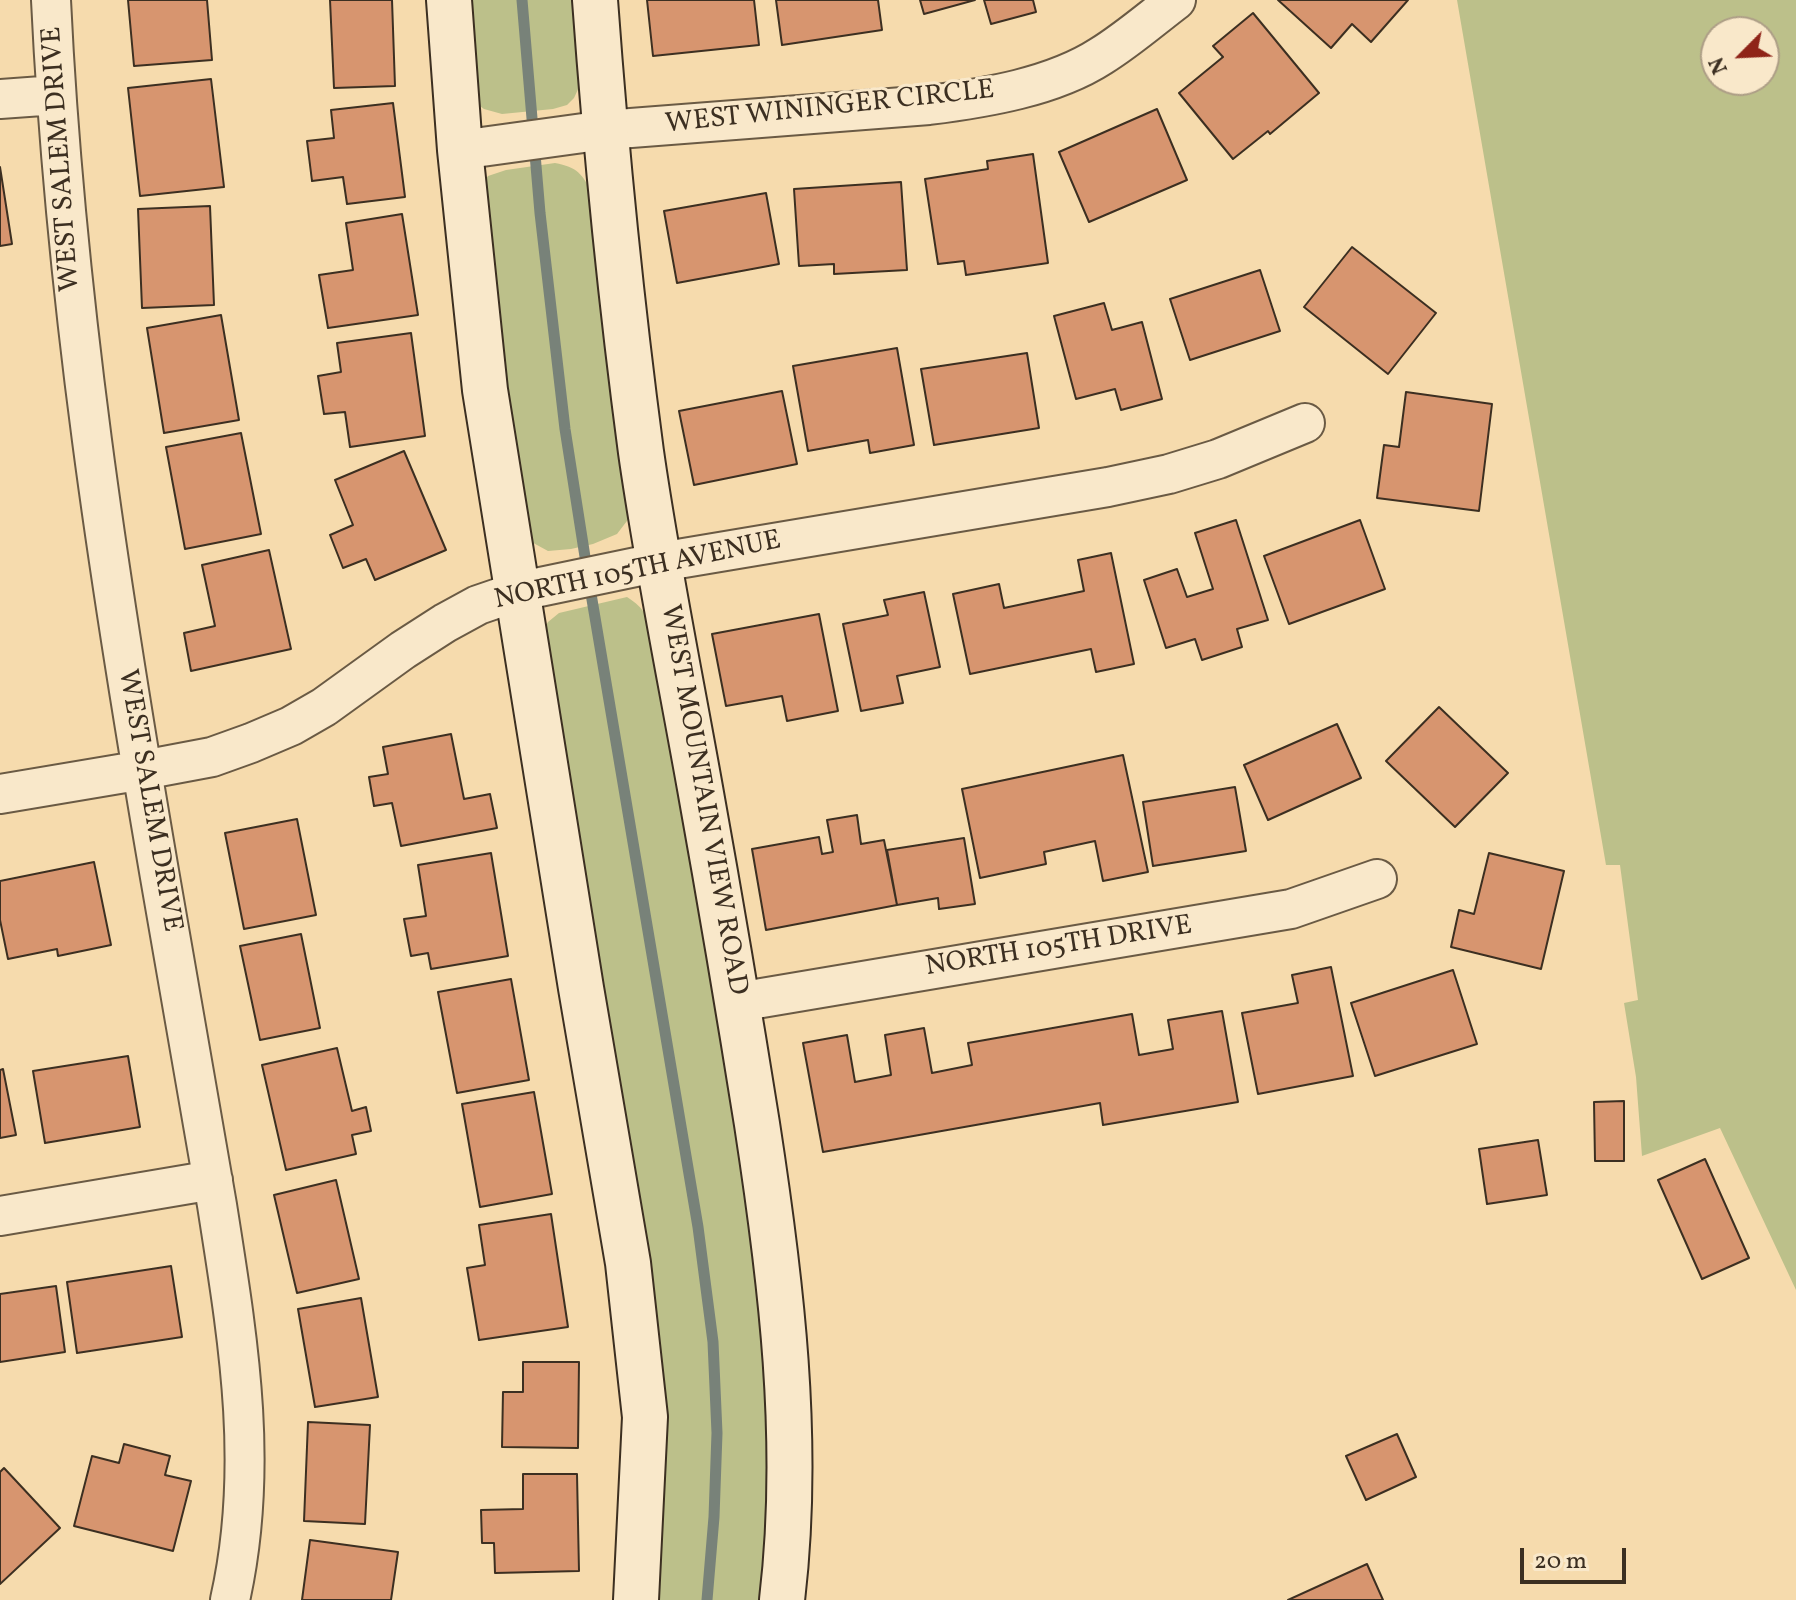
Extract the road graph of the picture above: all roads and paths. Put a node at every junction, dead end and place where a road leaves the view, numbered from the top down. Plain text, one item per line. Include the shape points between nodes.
1 (51, 0) edge
2 (449, 0) edge
3 (595, 0) edge
4 (1176, 0) edge
5 (56, 95) junction
6 (0, 99) edge
7 (605, 130) junction
8 (460, 150) junction
9 (1305, 423) dead end
10 (660, 562) junction
11 (516, 592) junction
12 (143, 770) junction
13 (0, 794) edge
14 (1377, 879) dead end
15 (738, 1002) junction
16 (213, 1180) junction
17 (0, 1216) edge
18 (230, 1600) edge
19 (636, 1600) edge
20 (782, 1600) edge

1 - 5 street, WEST SALEM DRIVE
2 - 8 street
3 - 7 street, WEST MOUNTAIN VIEW ROAD
4 - 7 street, WEST WININGER CIRCLE via 1099,57 1050,80 982,98
5 - 6 street
5 - 12 street, WEST SALEM DRIVE via 86,407
7 - 8 street, WEST WININGER CIRCLE
7 - 10 street, WEST MOUNTAIN VIEW ROAD via 640,440
8 - 11 street via 485,390
9 - 10 street, NORTH 105TH AVENUE via 1169,474
10 - 11 street, NORTH 105TH AVENUE
10 - 15 street, WEST MOUNTAIN VIEW ROAD
11 - 12 street, NORTH 105TH AVENUE via 445,623 291,726 212,757
11 - 19 street via 628,1263 645,1417
12 - 13 street, NORTH 105TH AVENUE
12 - 16 street, WEST SALEM DRIVE
14 - 15 street, NORTH 105TH DRIVE via 1291,909
15 - 20 street, WEST MOUNTAIN VIEW ROAD via 780,1291 790,1488
16 - 17 street
16 - 18 street, WEST SALEM DRIVE via 244,1401 245,1490

